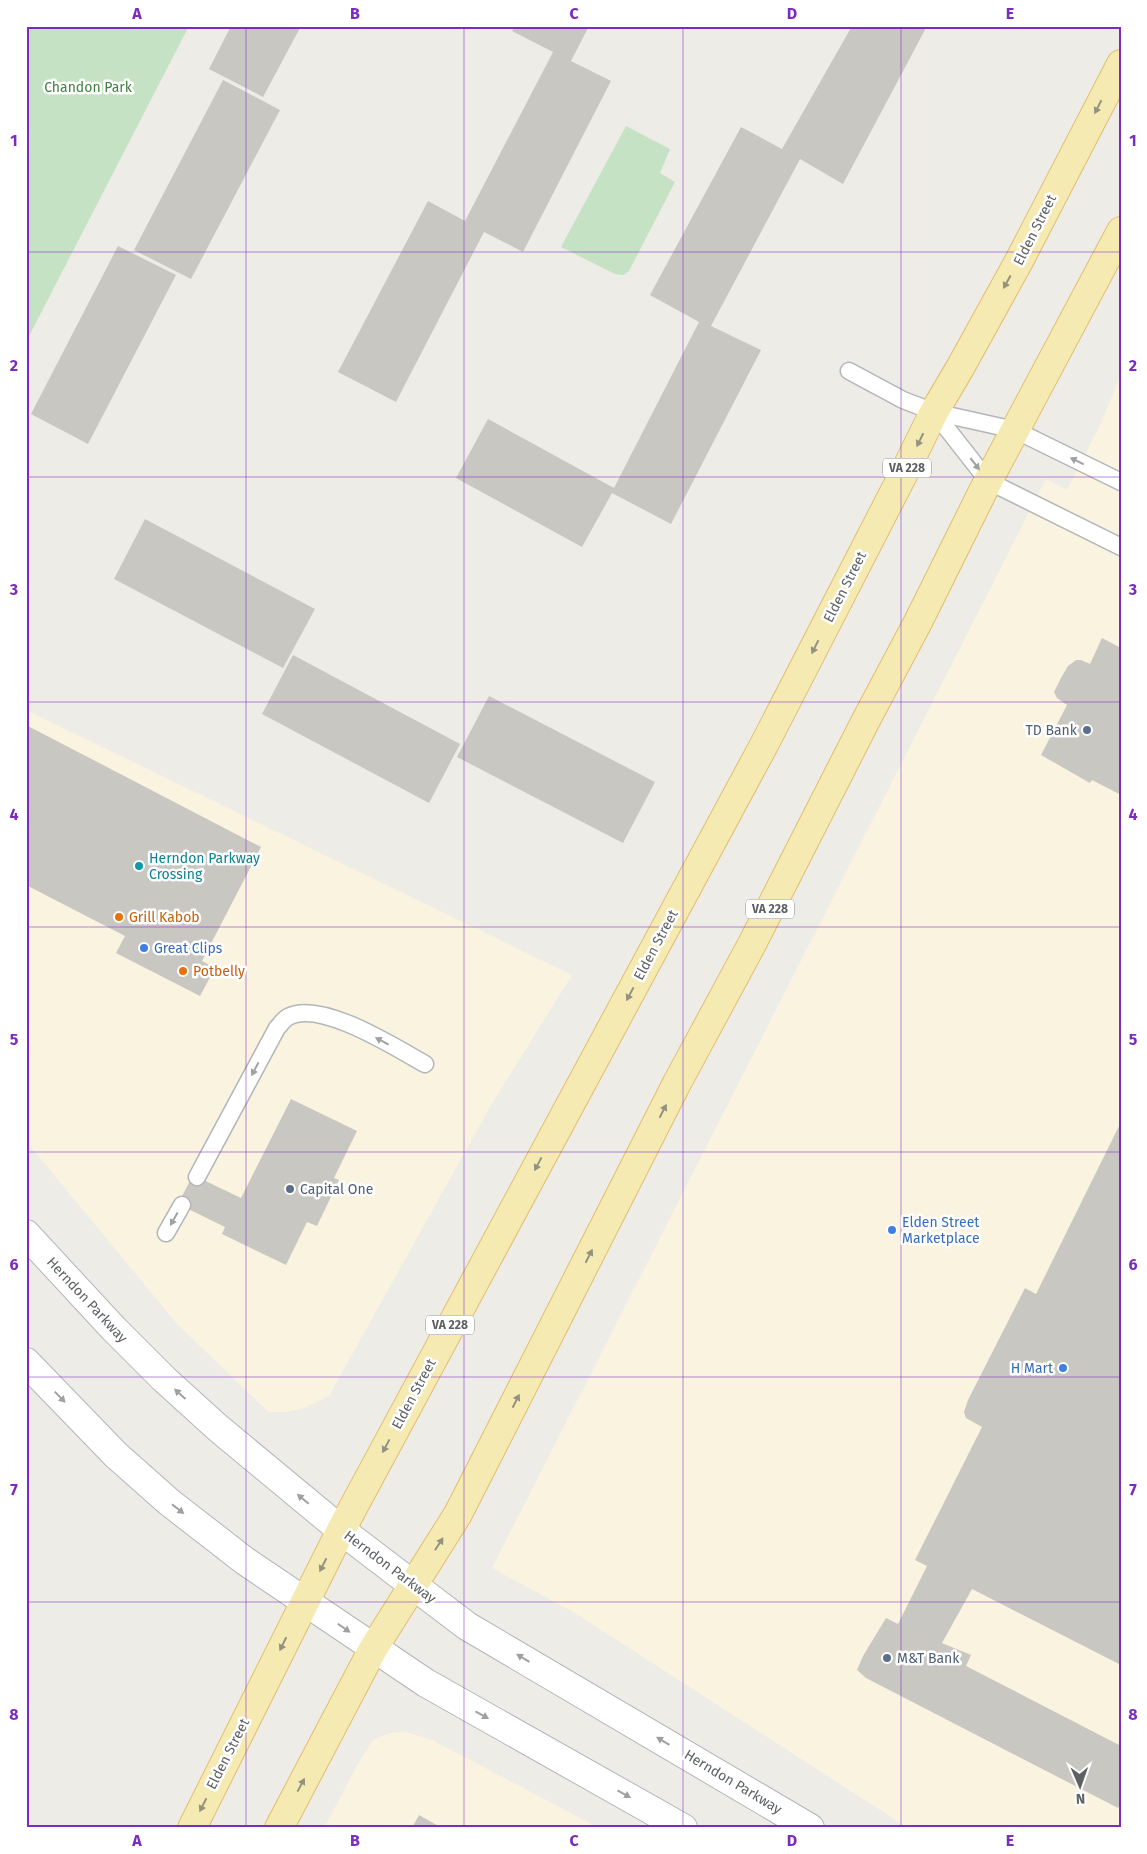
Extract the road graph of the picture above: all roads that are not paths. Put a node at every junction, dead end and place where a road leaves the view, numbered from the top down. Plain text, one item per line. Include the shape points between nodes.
1 (1121, 64) edge
2 (1121, 231) edge
3 (849, 371) dead end
4 (934, 412) junction
5 (1015, 430) junction
6 (988, 481) junction
7 (1121, 482) edge
8 (1121, 547) edge
9 (425, 1064) dead end
10 (197, 1177) dead end
11 (182, 1206) dead end
12 (166, 1233) dead end
13 (26, 1234) edge
14 (26, 1362) edge
15 (341, 1530) junction
16 (413, 1585) junction
17 (305, 1600) junction
18 (373, 1649) junction
19 (192, 1828) edge
20 (279, 1828) edge
21 (683, 1828) edge
22 (810, 1828) edge

1 -> 4 main road, Elden Street / VA 228 via 1019,262
2 - 5 main road, VA 228
3 - 4 lane via 903,400
4 - 5 lane
4 -> 6 lane
4 -> 15 main road, Elden Street / VA 228 via 765,743
5 - 6 main road, VA 228
7 -> 5 lane
6 - 8 lane
16 -> 6 main road, VA 228 via 458,1514
9 -> 10 lane via 348,1023 322,1014 303,1013 289,1017 277,1028
11 -> 12 lane
15 -> 13 main road, Herndon Parkway via 164,1379
14 -> 17 main road via 116,1455 169,1502 245,1561
15 - 16 main road, Herndon Parkway
15 -> 17 main road, Elden Street / VA 228
16 - 18 main road
22 -> 16 main road, Herndon Parkway via 467,1626
17 -> 18 main road
17 -> 19 main road, Elden Street
20 -> 18 main road
18 -> 21 main road via 426,1684

